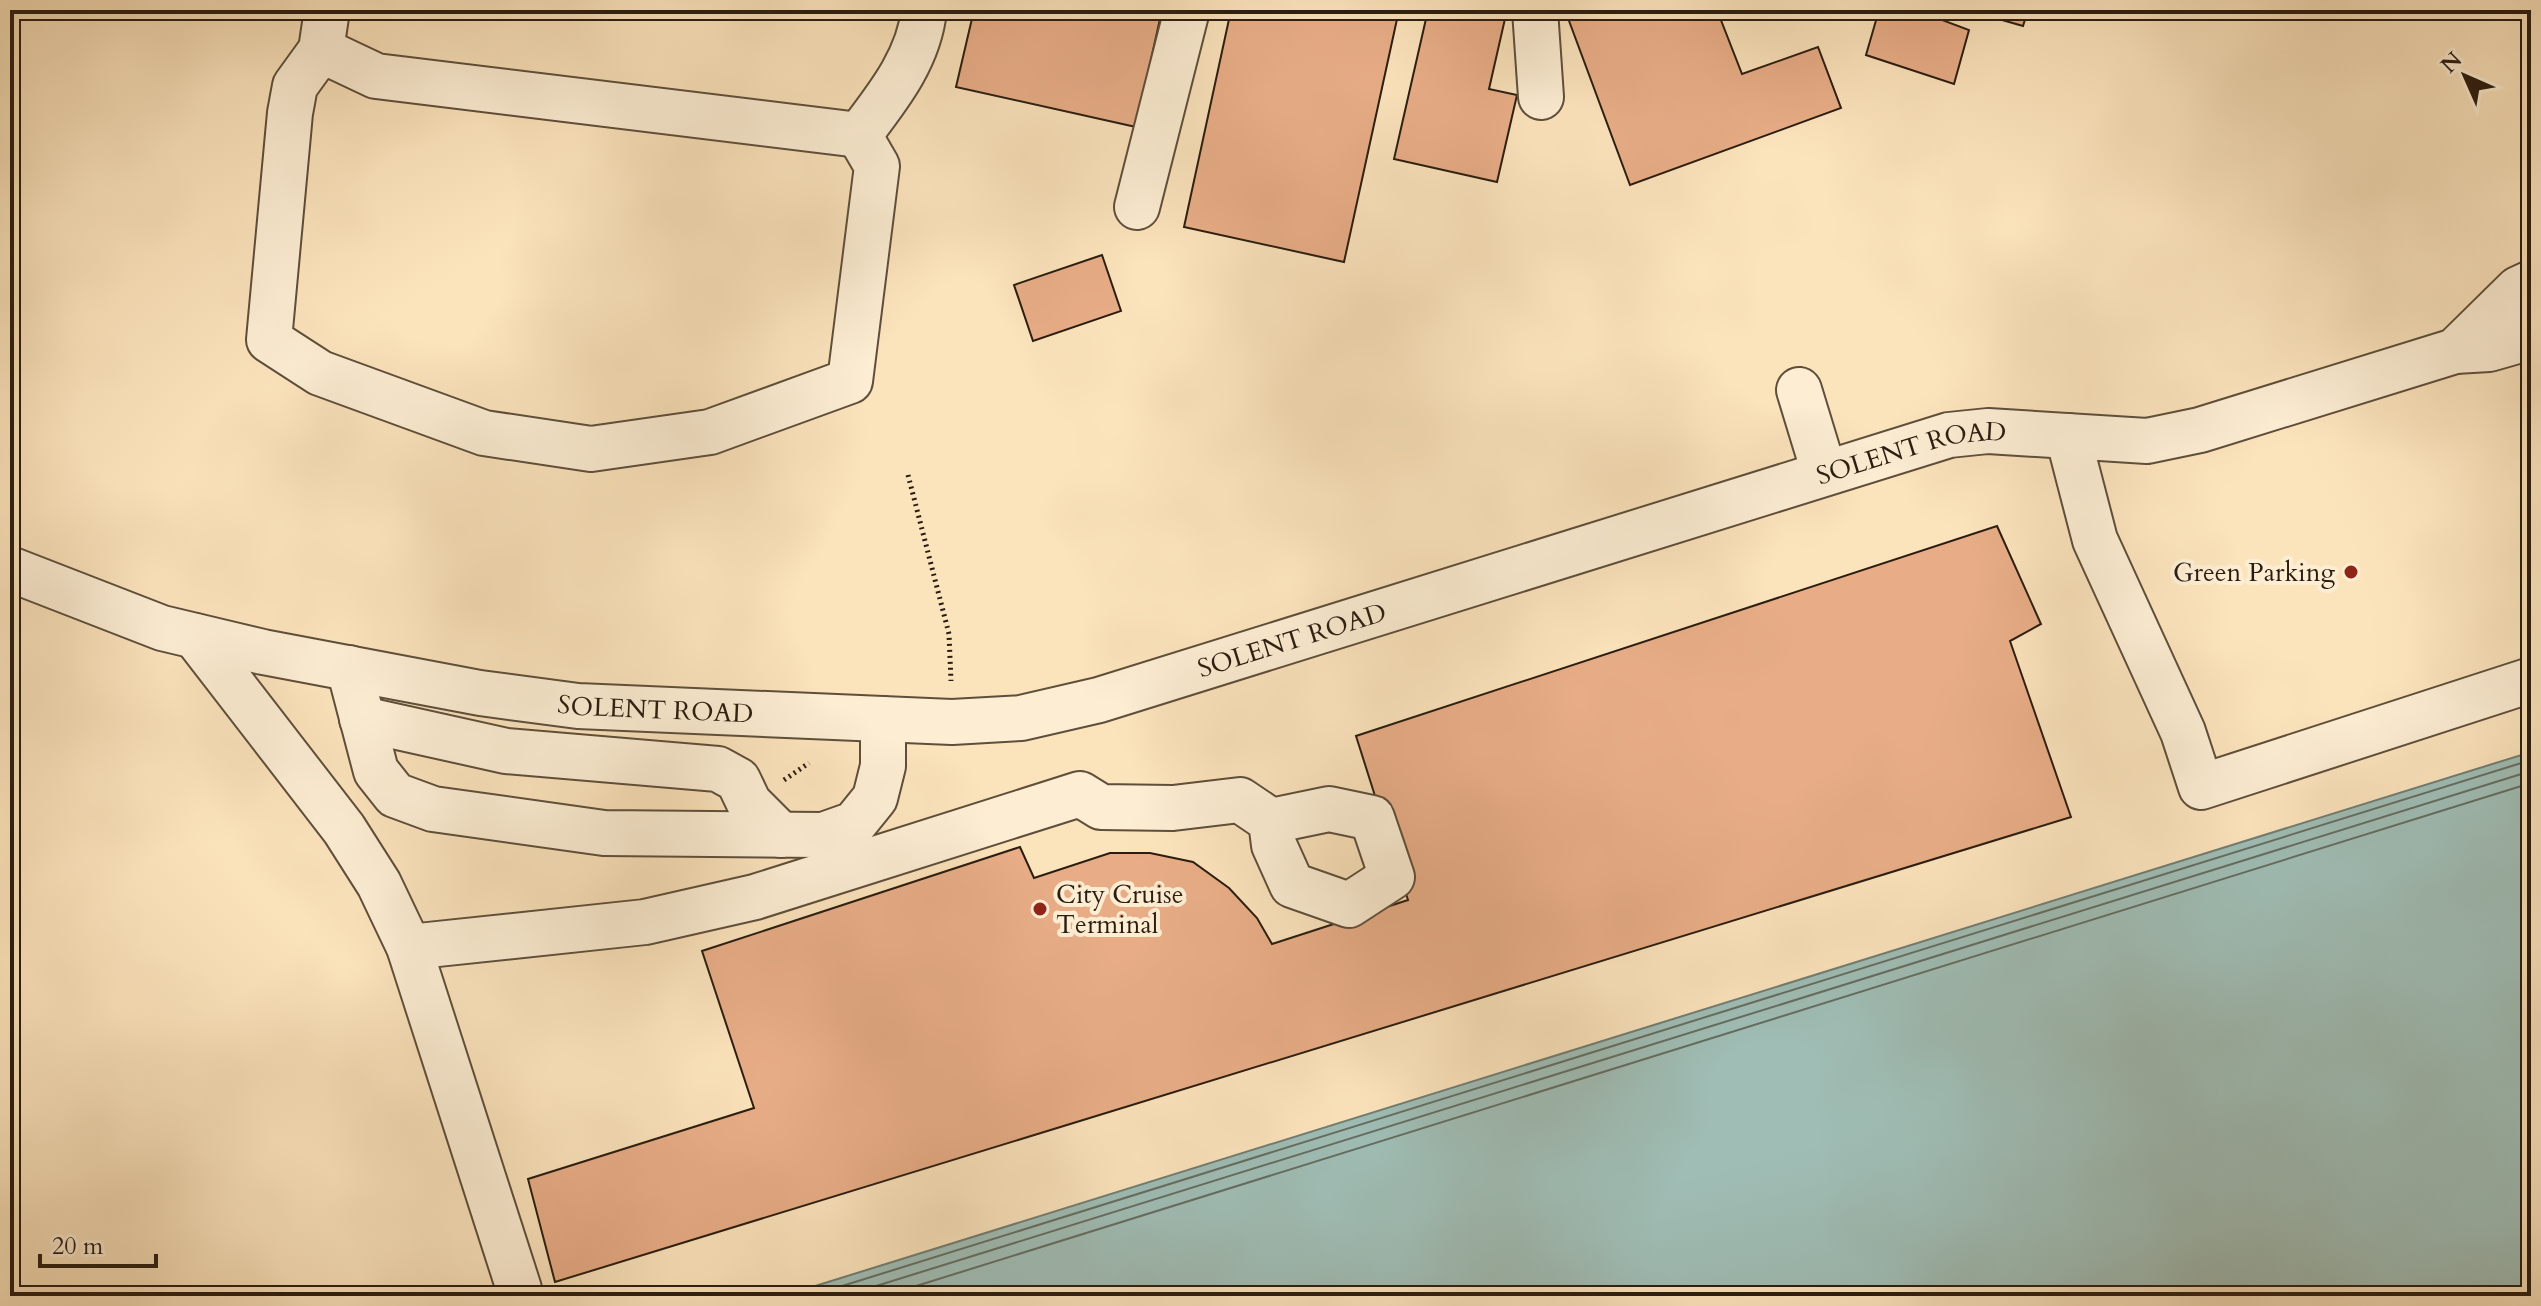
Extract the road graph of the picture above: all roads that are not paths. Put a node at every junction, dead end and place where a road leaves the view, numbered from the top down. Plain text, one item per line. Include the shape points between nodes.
1 (924, 10) edge
2 (1187, 10) edge
3 (1535, 10) edge
4 (324, 30) edge
5 (1541, 97) dead end
6 (859, 135) junction
7 (1137, 207) dead end
8 (2531, 283) edge
9 (2531, 337) edge
10 (2455, 351) junction
11 (1799, 390) dead end
12 (2068, 436) junction
13 (1824, 472) junction
14 (10, 569) edge
15 (195, 636) junction
16 (349, 668) junction
17 (2531, 680) edge
18 (362, 719) junction
19 (883, 719) junction
20 (1271, 821) dead end
21 (781, 835) junction
22 (409, 947) junction
23 (519, 1289) dead end

1 - 6 street via 922,31 896,86
2 - 7 street
3 - 5 street
4 - 6 street via 376,76
4 - 6 street via 295,86 290,113 269,340 320,373 484,433 591,449 710,432 850,381 877,166
8 - 10 street, SOLENT ROAD via 2518,289
9 - 10 street via 2489,349
10 - 12 street, SOLENT ROAD via 2200,430 2147,441
11 - 13 street
12 - 13 street, SOLENT ROAD via 1988,431 1949,435
12 - 17 street via 2095,540 2183,732 2201,787
13 - 19 street, SOLENT ROAD via 1099,700 1021,718
14 - 15 street, SOLENT ROAD
15 - 16 street, SOLENT ROAD
15 - 22 street via 344,829 379,884
16 - 18 street
16 - 19 street, SOLENT ROAD via 578,706
18 - 21 street via 506,751 718,769 738,780 749,803
18 - 21 street via 376,771 395,795 433,809 604,833
19 - 21 street via 883,766 875,798 854,824 823,835
20 - 22 street via 1240,800 1173,808 1101,807 1080,794 742,901 645,922
22 - 23 street

